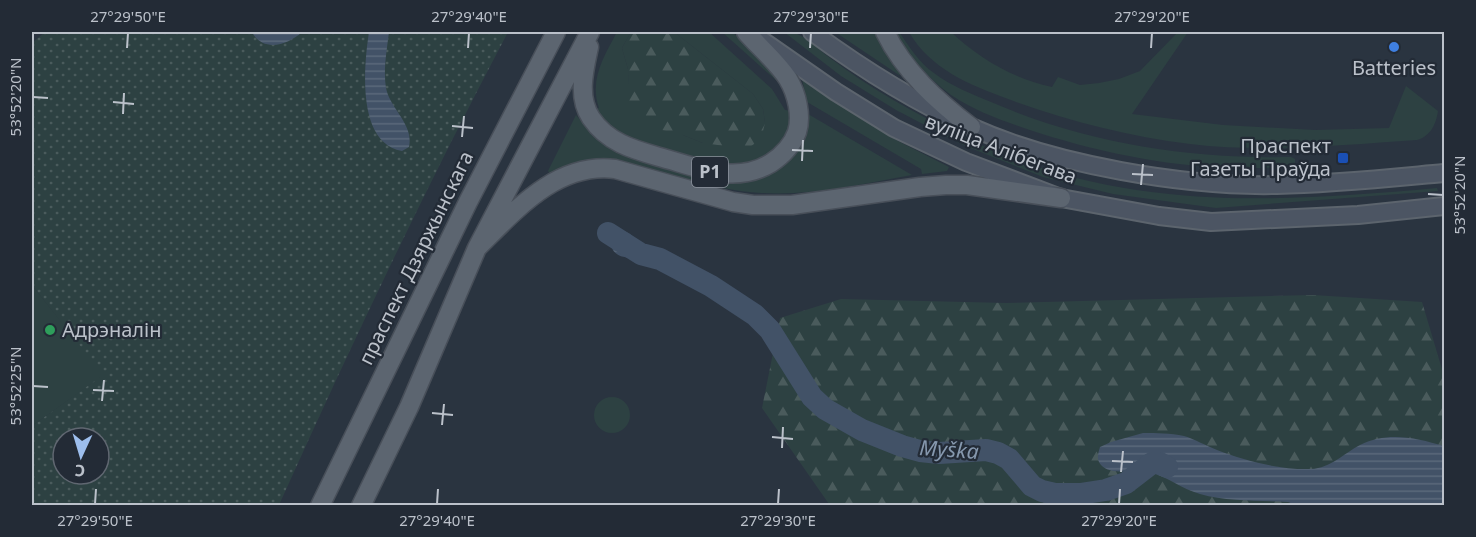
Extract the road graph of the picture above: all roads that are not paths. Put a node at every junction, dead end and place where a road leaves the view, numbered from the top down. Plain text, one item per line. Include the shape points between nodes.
1 (556, 32) edge
2 (592, 32) edge
3 (746, 32) edge
4 (750, 32) edge
5 (812, 32) edge
6 (885, 32) edge
7 (971, 127) junction
8 (1444, 173) edge
9 (1061, 198) junction
10 (1444, 206) edge
11 (477, 248) junction
12 (320, 506) edge
13 (361, 506) edge

1 - 12 main road, праспект Дзяржынскага via 468,202
2 - 3 main road, Р1 via 583,92 590,117 600,130 625,147 706,171 734,174 757,170 784,154 793,142 799,119 788,80
2 - 11 main road
4 - 9 main road, вуліца Алібегава via 894,128 966,162
5 - 7 main road, вуліца Алібегава via 891,85
6 - 7 main road via 918,80
7 - 8 main road, вуліца Алібегава via 1080,162 1203,181 1275,185
9 - 10 main road, вуліца Алібегава via 1211,222
9 - 11 main road via 946,185 792,205 753,205 602,167 571,174 530,196
11 - 13 main road via 409,407

